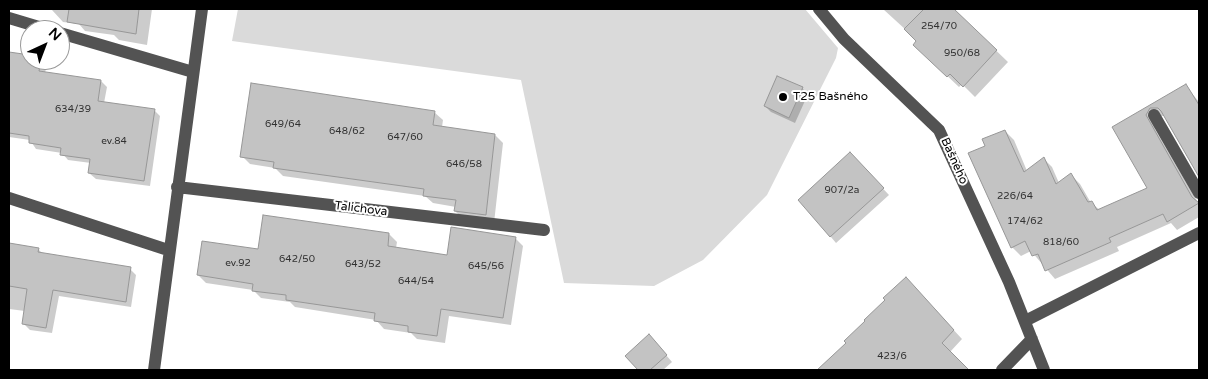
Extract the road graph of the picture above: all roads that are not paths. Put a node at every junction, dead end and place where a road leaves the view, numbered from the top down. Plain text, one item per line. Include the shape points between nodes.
1 (202, 9) edge
2 (819, 9) edge
3 (70, 36) edge
4 (193, 72) junction
5 (1154, 115) dead end
6 (177, 187) junction
7 (1199, 193) edge
8 (9, 198) edge
9 (544, 230) dead end
10 (1199, 234) edge
11 (168, 250) junction
12 (1025, 322) junction
13 (1032, 339) junction
14 (154, 370) edge
15 (1002, 370) edge
16 (1044, 370) edge

1 - 4 street
2 - 12 street, Bašného via 844,39 939,130
3 - 4 street
4 - 6 street
5 - 7 street
6 - 9 street, Talichova
6 - 11 street
8 - 11 street
10 - 12 street
11 - 14 street
12 - 13 street, Bašného
13 - 15 street
13 - 16 street, Bašného

